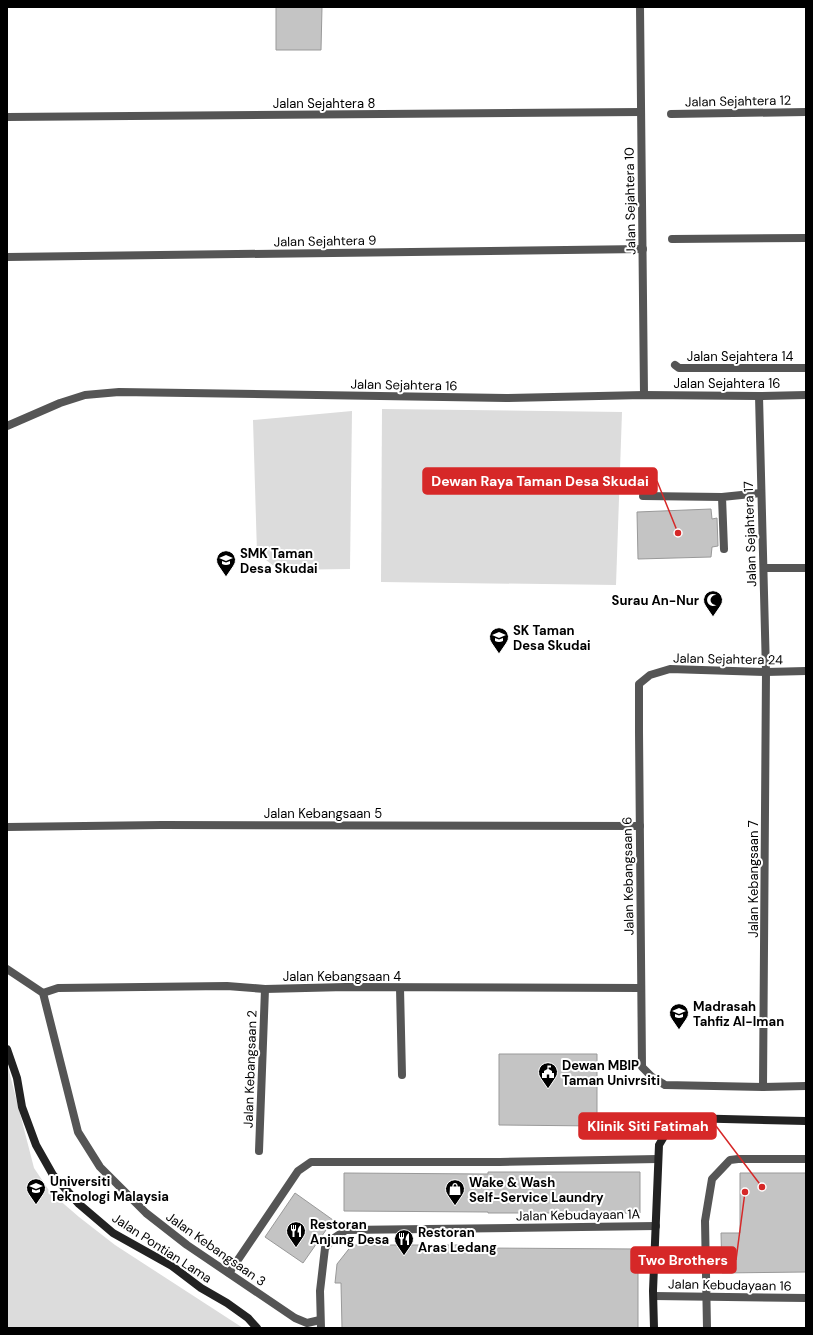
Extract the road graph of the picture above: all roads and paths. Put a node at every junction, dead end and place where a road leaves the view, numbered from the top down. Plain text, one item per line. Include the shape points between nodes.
1 (640, 7) edge
2 (641, 112) junction
3 (806, 112) edge
4 (671, 114) dead end
5 (7, 117) edge
6 (806, 238) edge
7 (672, 239) dead end
8 (643, 249) junction
9 (7, 257) edge
10 (675, 365) dead end
11 (806, 368) edge
12 (644, 394) junction
13 (806, 395) edge
14 (758, 396) junction
15 (7, 426) edge
16 (761, 493) junction
17 (642, 496) dead end
18 (722, 497) junction
19 (724, 550) dead end
20 (764, 568) junction
21 (806, 568) edge
22 (806, 671) edge
23 (766, 672) junction
24 (650, 675) joint
25 (640, 826) junction
26 (7, 827) edge
27 (7, 969) edge
28 (400, 988) junction
29 (641, 988) junction
30 (265, 989) junction
31 (43, 993) junction
32 (7, 1049) edge
33 (402, 1075) dead end
34 (806, 1086) edge
35 (763, 1087) junction
36 (806, 1120) edge
37 (259, 1151) dead end
38 (658, 1159) junction
39 (806, 1159) edge
40 (656, 1226) junction
41 (229, 1273) junction
42 (654, 1296) junction
43 (706, 1296) junction
44 (806, 1298) edge
45 (321, 1324) edge
46 (257, 1328) edge
47 (654, 1328) edge
48 (706, 1328) edge

1 - 2 street, Jalan Sejahtera 10
2 - 5 street, Jalan Sejahtera 8
2 - 8 street, Jalan Sejahtera 10
3 - 4 street, Jalan Sejahtera 12
6 - 7 street
8 - 9 street, Jalan Sejahtera 9
8 - 12 street, Jalan Sejahtera 10
10 - 11 street, Jalan Sejahtera 14 via 679,368
12 - 14 street, Jalan Sejahtera 16
12 - 15 street, Jalan Sejahtera 16 via 506,398 119,392 85,395
13 - 14 street, Jalan Sejahtera 16
14 - 16 street, Jalan Sejahtera 17
16 - 18 street
16 - 20 street, Jalan Sejahtera 17
17 - 18 street
18 - 19 street
20 - 21 street
20 - 23 street, Jalan Sejahtera 17
22 - 23 street, Jalan Sejahtera 24
23 - 24 street, Jalan Sejahtera 24 via 670,669
23 - 35 street, Jalan Kebangsaan 7
24 - 25 street, Jalan Kebangsaan 6 via 639,684
25 - 26 street, Jalan Kebangsaan 5
25 - 29 street, Jalan Kebangsaan 6
27 - 31 street
28 - 29 street, Jalan Kebangsaan 4
28 - 30 street, Jalan Kebangsaan 4
28 - 33 street
29 - 35 street, Jalan Kebangsaan 6 via 642,1067 652,1077 665,1085
30 - 31 street, Jalan Kebangsaan 4 via 227,986 58,988
30 - 37 street, Jalan Kebangsaan 2
31 - 41 street, Jalan Kebangsaan 3 via 78,1132 100,1167 146,1213
32 - 46 street, Jalan Pontian Lama via 17,1078 22,1107 36,1145 53,1175 79,1204 113,1233 172,1266 248,1318
34 - 35 street
36 - 38 street via 684,1118 665,1133 659,1145
38 - 40 street
38 - 41 street via 311,1162 298,1171
39 - 43 street via 730,1160 712,1179 705,1221
40 - 42 street
40 - 45 street, Jalan Kebudayaan 1A via 346,1230 325,1248 320,1291
41 - 45 street, Jalan Kebangsaan 3 via 295,1318 307,1323
42 - 43 street, Jalan Kebudayaan 16
42 - 47 street
43 - 44 street, Jalan Kebudayaan 16
43 - 48 street

